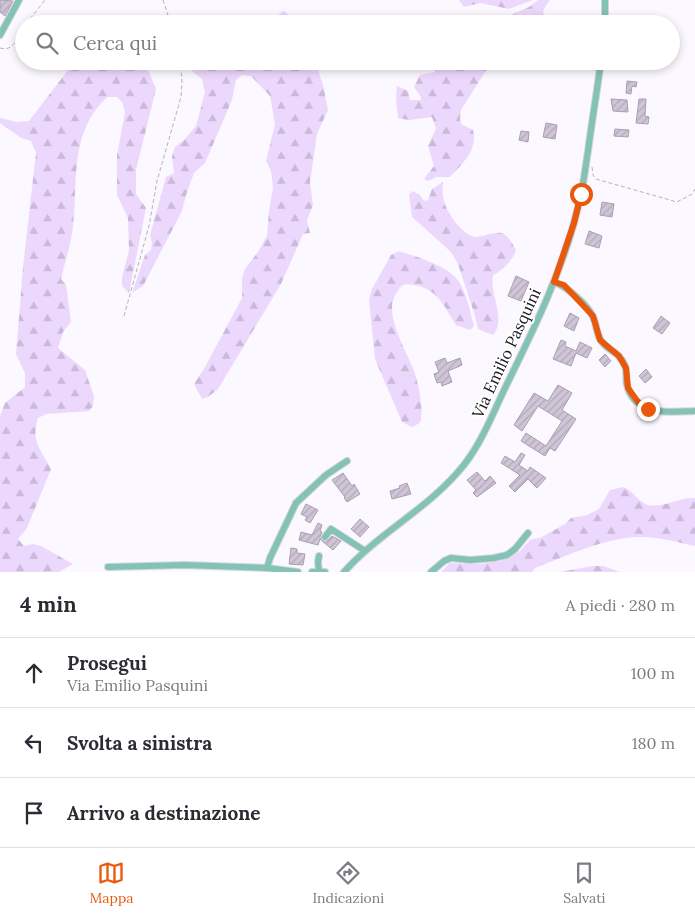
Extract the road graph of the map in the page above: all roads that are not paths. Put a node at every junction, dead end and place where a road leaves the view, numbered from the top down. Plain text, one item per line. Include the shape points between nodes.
1 (19, 0) edge
2 (605, 0) edge
3 (605, 15) edge
4 (0, 35) edge
5 (600, 70) edge
6 (554, 282) junction
7 (695, 411) edge
8 (347, 461) dead end
9 (528, 533) dead end
10 (324, 537) dead end
11 (365, 551) junction
12 (319, 556) dead end
13 (108, 567) dead end
14 (267, 568) junction
15 (298, 572) edge
16 (312, 572) edge
17 (322, 572) edge
18 (344, 572) edge
19 (431, 572) edge

1 - 4 street
2 - 3 street
5 - 6 street, Via Emilio Pasquini via 578,208
6 - 7 street via 564,285 593,316 600,340 619,356 626,368 628,388 638,402 648,409 664,412
6 - 11 street, Via Emilio Pasquini via 494,412 464,465 443,489
8 - 14 street via 326,475 296,503
9 - 19 street via 507,555 470,560 452,558
10 - 11 street via 331,529
11 - 18 street, Via Emilio Pasquini
12 - 17 street
13 - 14 street
14 - 15 street
16 - 17 street

